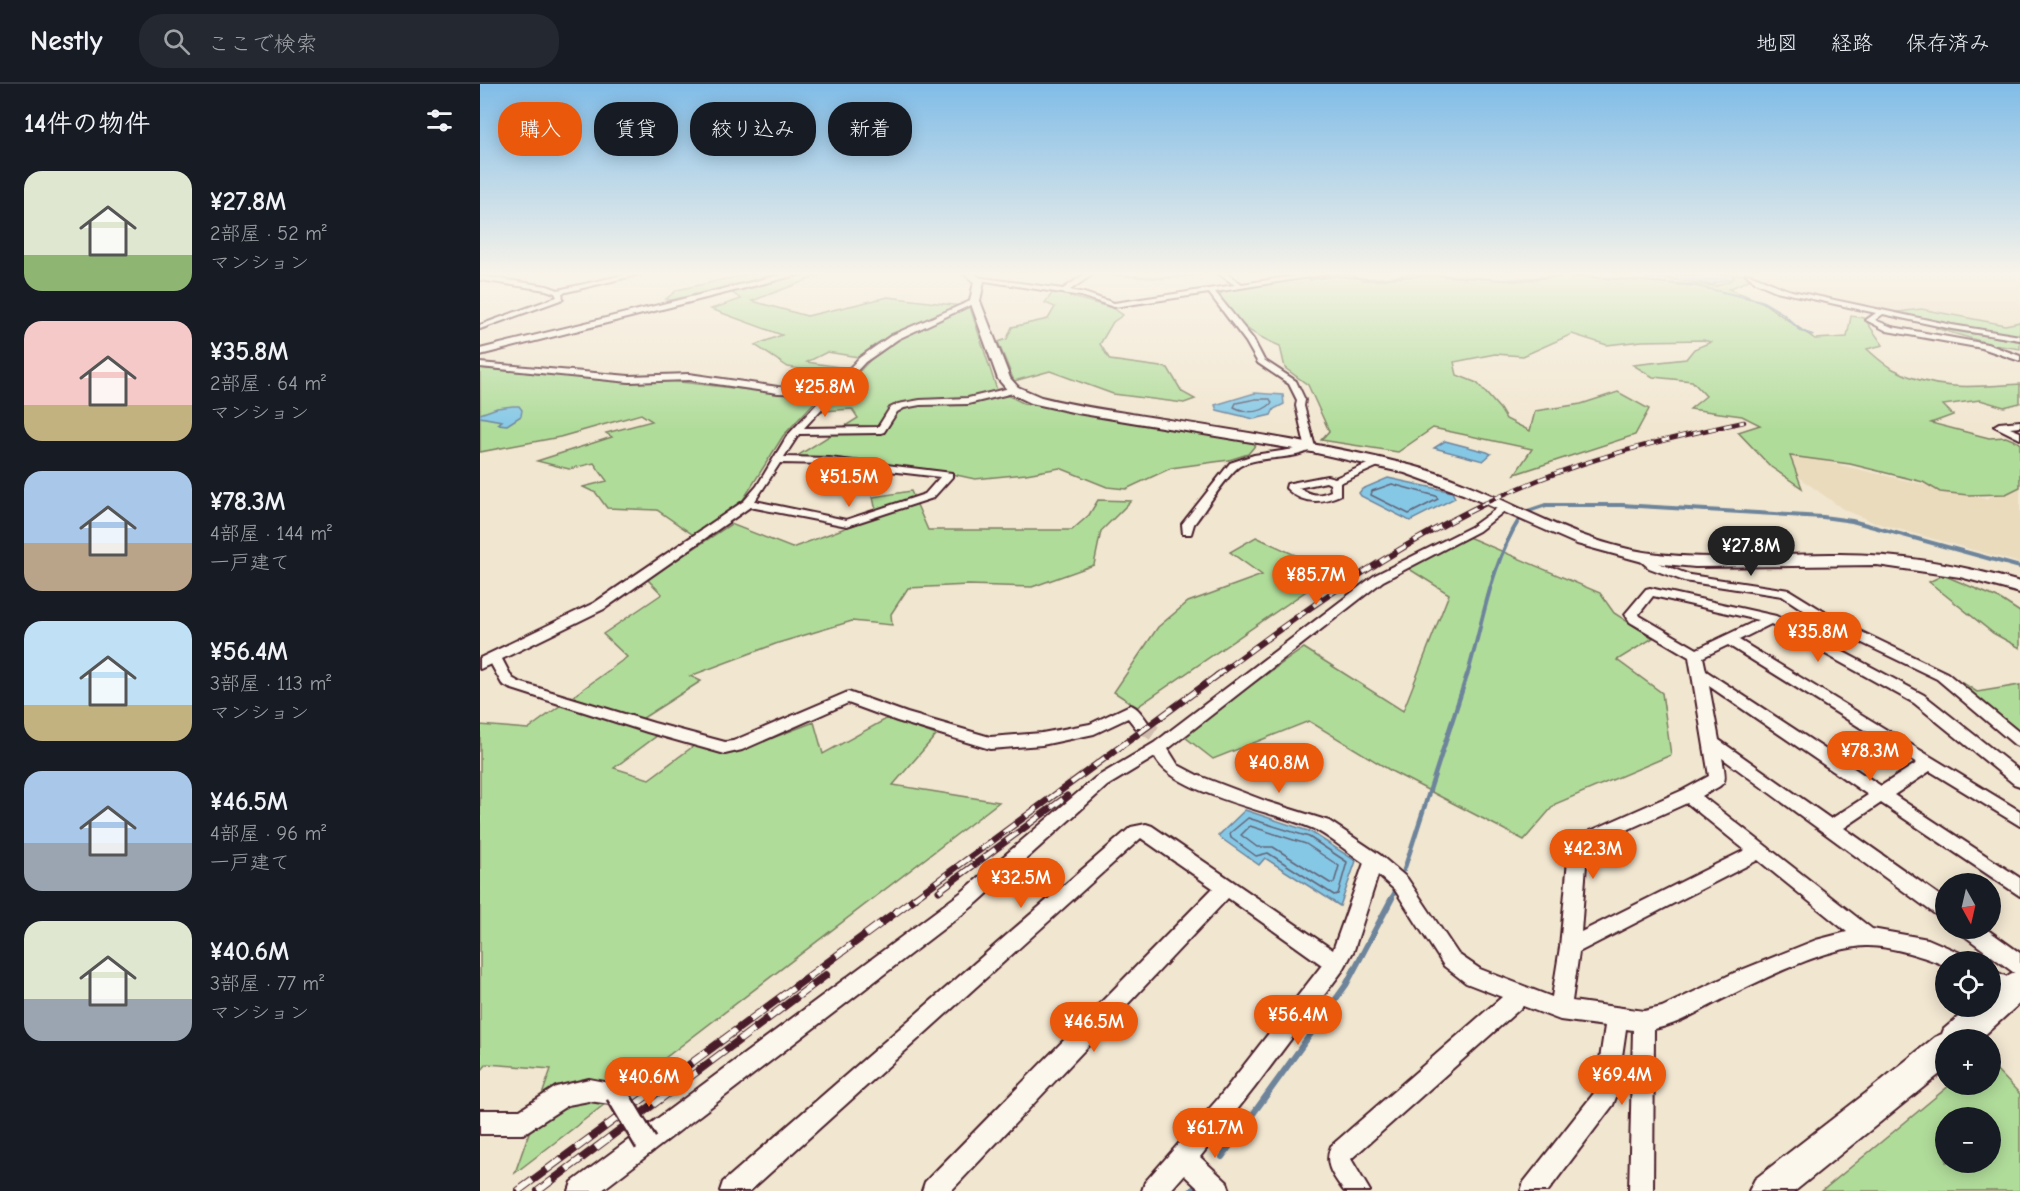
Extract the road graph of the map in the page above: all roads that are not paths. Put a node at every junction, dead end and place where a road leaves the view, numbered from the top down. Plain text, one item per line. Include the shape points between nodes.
1 (579, 326) edge
2 (582, 326) edge
3 (920, 326) edge
4 (984, 326) edge
5 (1238, 326) edge
6 (1881, 326) edge
7 (1951, 326) edge
8 (2020, 338) edge
9 (1982, 345) junction
10 (480, 350) edge
11 (2020, 359) edge
12 (2020, 364) edge
13 (480, 365) edge
14 (834, 388) junction
15 (1014, 390) junction
16 (2020, 424) edge
17 (796, 431) junction
18 (2020, 436) edge
19 (1309, 447) junction
20 (777, 460) junction
21 (1379, 462) junction
22 (1335, 482) dead end
23 (748, 503) junction
24 (1503, 507) junction
25 (1187, 532) dead end
26 (1642, 557) junction
27 (2020, 588) edge
28 (1770, 619) junction
29 (1730, 640) junction
30 (1696, 656) junction
31 (487, 661) edge
32 (1698, 672) junction
33 (1141, 724) tunnel mouth
34 (2020, 741) edge
35 (1711, 742) junction
36 (1160, 747) junction
37 (1928, 764) junction
38 (2020, 780) edge
39 (1689, 795) junction
40 (1882, 795) junction
41 (2020, 819) edge
42 (1830, 828) junction
43 (1760, 851) junction
44 (1374, 860) junction
45 (1226, 887) junction
46 (2020, 888) edge
47 (1935, 903) edge
48 (1867, 937) junction
49 (1978, 939) edge
50 (1570, 947) junction
51 (1935, 951) edge
52 (1336, 963) junction
53 (2011, 979) edge
54 (1520, 995) junction
55 (1560, 1010) junction
56 (1617, 1018) junction
57 (1644, 1021) junction
58 (1965, 1029) edge
59 (1935, 1057) edge
60 (480, 1122) edge
61 (646, 1143) junction
62 (1184, 1158) junction
63 (581, 1191) edge
64 (732, 1191) edge
65 (934, 1191) edge
66 (1154, 1191) edge
67 (1218, 1191) edge
68 (1358, 1191) edge
69 (1533, 1191) edge
70 (1641, 1191) edge
71 (1767, 1191) edge

1 - 10 street
2 - 10 street
3 - 14 street via 876,348
4 - 15 street via 1004,379
5 - 19 street via 1261,361 1296,388
6 - 9 street
7 - 8 street
9 - 11 street
9 - 12 street via 1996,357
13 - 14 street via 629,379 689,377 778,390
14 - 17 street
15 - 17 street via 970,400 898,407 881,430
15 - 19 street via 1047,403
16 - 18 street via 1999,426
17 - 20 street
19 - 21 street
19 - 25 street via 1234,465 1188,524
20 - 23 street
20 - 23 street via 829,461 948,475 929,496 847,523
21 - 22 street
21 - 24 street via 1445,480
23 - 31 street via 599,606
24 - 26 street via 1590,543
24 - 36 street via 1475,529 1379,578
26 - 27 street via 1857,559 1954,571
26 - 34 street via 1666,571 1794,597 1836,625 1942,676
28 - 29 street
28 - 30 street via 1650,592 1632,614 1635,619
28 - 38 street via 1919,699
29 - 30 street
29 - 37 street
30 - 32 street
31 - 33 street via 514,685 725,748 848,697 990,743 1094,729 1130,710
32 - 35 street
32 - 40 street
35 - 39 street via 1718,779
35 - 42 street
36 - 44 street via 1172,769 1263,807 1323,826
36 - 61 street via 1101,782 970,897
37 - 40 street
37 - 41 street
39 - 43 street
39 - 50 street via 1585,841 1578,849
40 - 42 street
40 - 46 street
42 - 47 street
43 - 48 street
43 - 50 street
44 - 52 street via 1344,950
44 - 54 street via 1401,884 1451,960 1473,976
45 - 52 street
45 - 64 street via 1146,831 1137,832
45 - 65 street
48 - 51 street
48 - 57 street via 1822,945 1690,1006
49 - 53 street
50 - 55 street
52 - 62 street
53 - 58 street
54 - 55 street
54 - 68 street via 1339,1154 1340,1165
55 - 56 street
56 - 57 street
56 - 69 street via 1605,1097
57 - 70 street
59 - 71 street
60 - 61 street, bridge via 523,1122 564,1095 589,1090 617,1094
61 - 63 street
62 - 66 street
62 - 67 street

